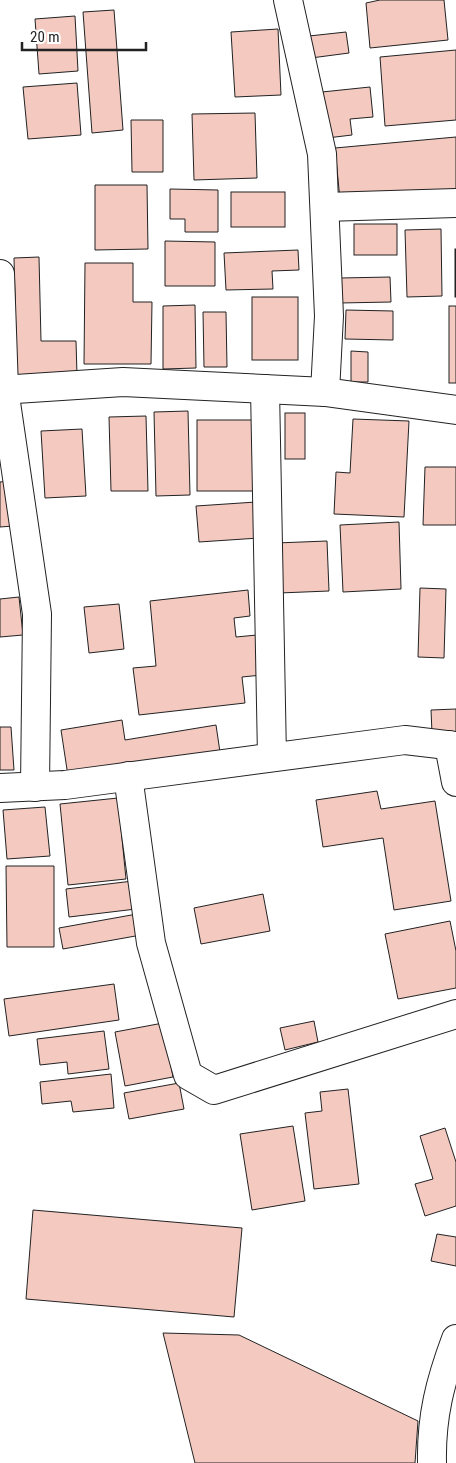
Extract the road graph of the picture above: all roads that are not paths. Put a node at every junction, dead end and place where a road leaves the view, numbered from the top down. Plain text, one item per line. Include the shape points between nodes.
1 (288, 0) edge
2 (456, 203) edge
3 (325, 207) junction
4 (0, 274) edge
5 (265, 389) junction
6 (2, 390) edge
7 (325, 392) junction
8 (456, 410) edge
9 (453, 746) edge
10 (272, 757) junction
11 (128, 776) junction
12 (456, 782) edge
13 (35, 787) junction
14 (0, 788) edge
15 (456, 1014) edge
16 (456, 1339) edge
17 (432, 1463) edge

1 - 3 street via 322,154
2 - 3 street
3 - 7 street via 329,316
4 - 6 street
5 - 6 street via 123,382
5 - 7 street
5 - 10 street
6 - 13 street via 37,614
7 - 8 street
9 - 10 street via 405,740
9 - 12 street
10 - 11 street
11 - 13 street
11 - 15 street via 151,943 188,1075 214,1090
13 - 14 street
16 - 17 street via 441,1380 431,1431

